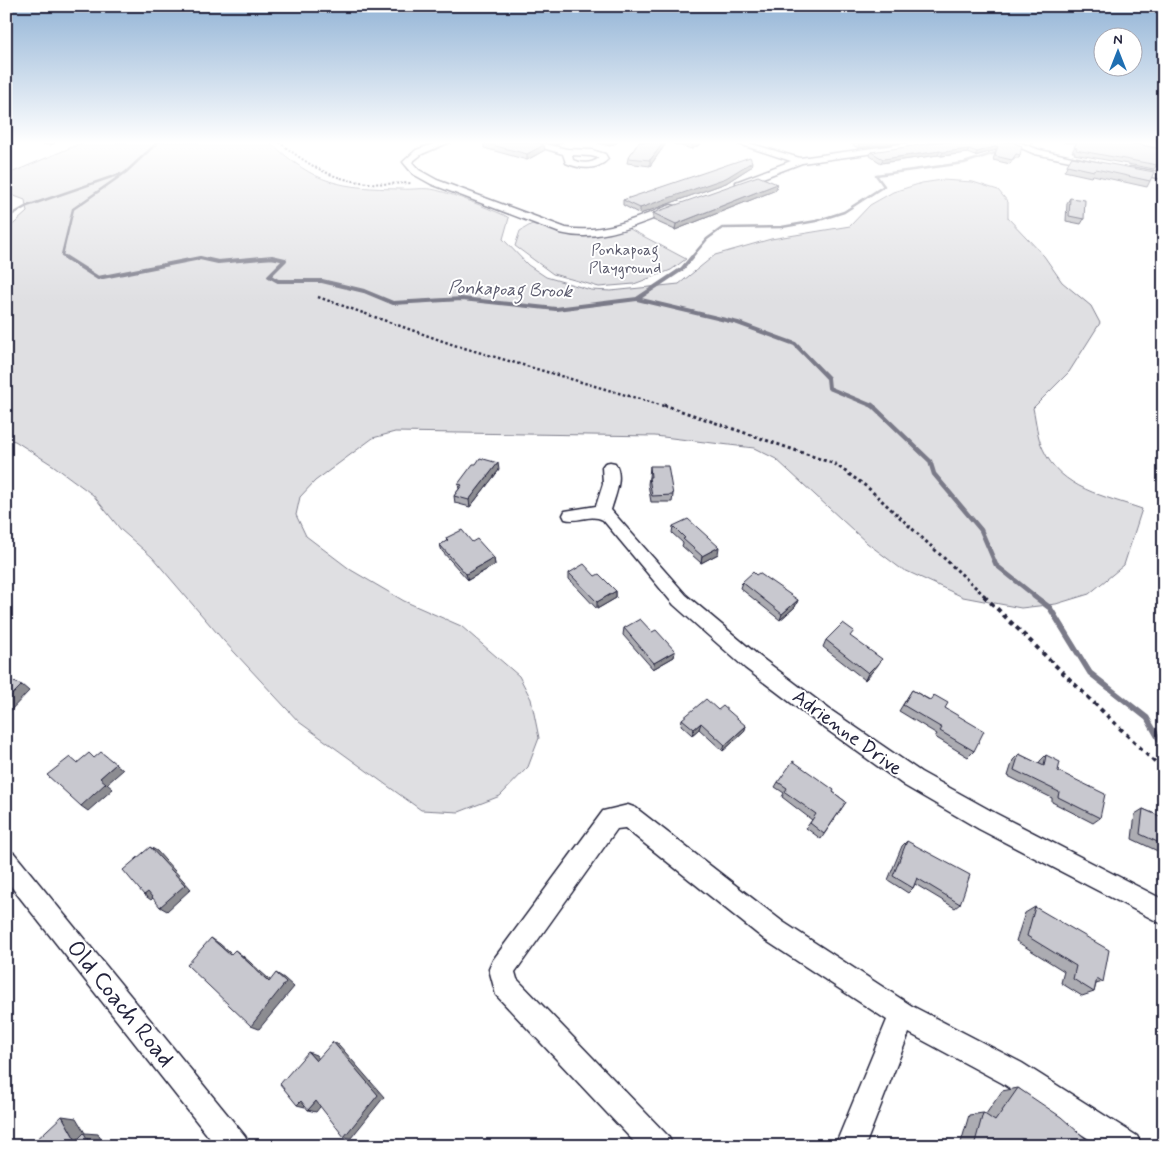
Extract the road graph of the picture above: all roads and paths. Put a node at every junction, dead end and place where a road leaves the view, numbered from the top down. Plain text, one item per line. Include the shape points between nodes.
1 (471, 196) edge
2 (688, 202) edge
3 (318, 297) dead end
4 (610, 467) dead end
5 (602, 512) junction
6 (571, 515) dead end
7 (1164, 771) edge
8 (6, 861) edge
9 (1164, 912) edge
10 (903, 1016) junction
11 (235, 1146) edge
12 (658, 1146) edge
13 (850, 1146) edge
14 (1127, 1146) edge

1 - 2 street via 570,232 601,232
3 - 7 path via 454,345 647,400 835,464 866,487 1018,627
4 - 5 street via 612,484
5 - 6 street
5 - 9 street, Adrienne Drive via 609,516 680,600 752,662 822,715 914,779 987,821
8 - 11 street, Old Coach Road
10 - 12 street via 774,931 628,816 611,819 502,969 505,986
10 - 13 street
10 - 14 street via 1012,1073

